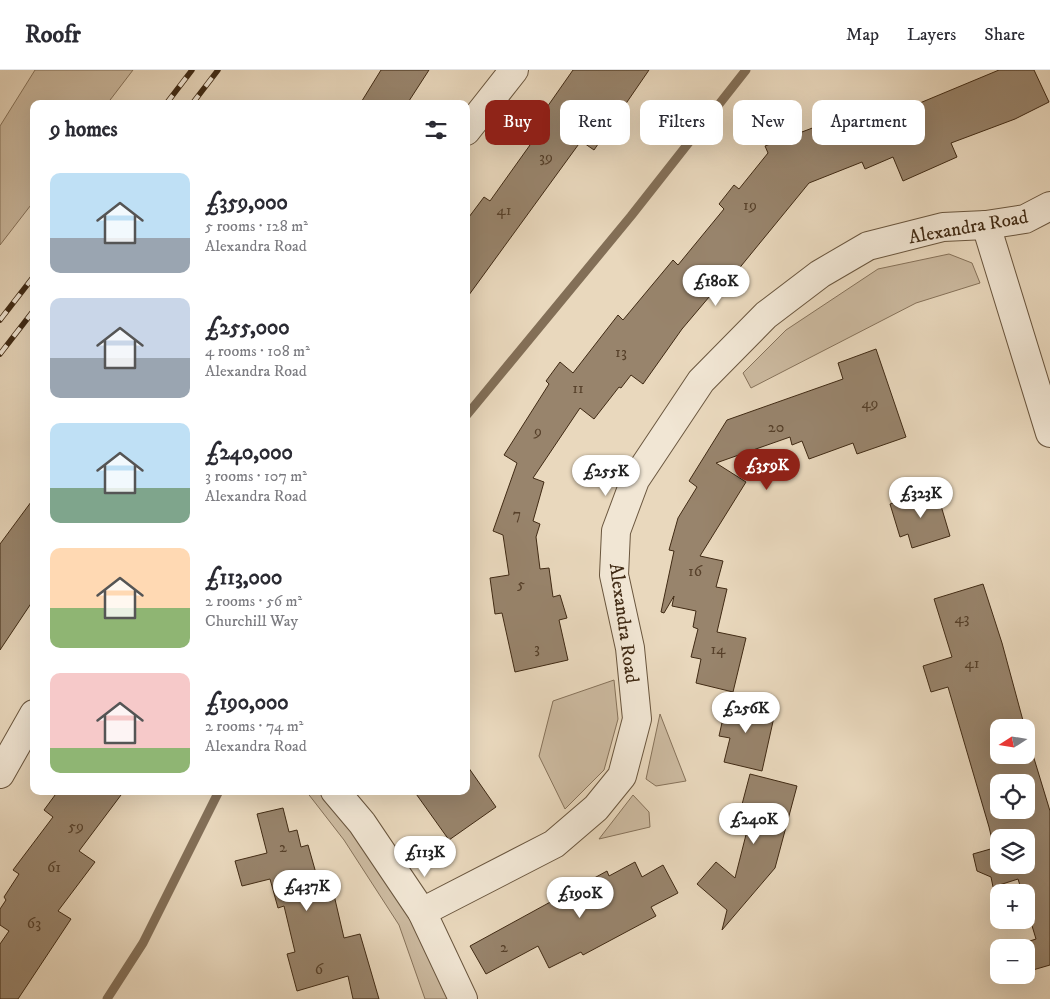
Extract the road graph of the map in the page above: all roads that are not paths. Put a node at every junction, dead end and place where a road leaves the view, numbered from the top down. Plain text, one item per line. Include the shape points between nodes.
1 (514, 70) edge
2 (470, 126) edge
3 (1050, 206) edge
4 (986, 225) junction
5 (1050, 433) edge
6 (30, 721) edge
7 (0, 774) edge
8 (338, 795) edge
9 (422, 912) junction
10 (463, 999) edge

1 - 2 street
3 - 4 street, Alexandra Road via 1025,219
4 - 5 street
4 - 9 street, Alexandra Road via 943,227 868,246 820,274 766,315 701,381 636,480 616,530 614,575 630,648 637,720 622,776 596,808 554,844
6 - 7 street
8 - 9 street via 362,823
9 - 10 street

